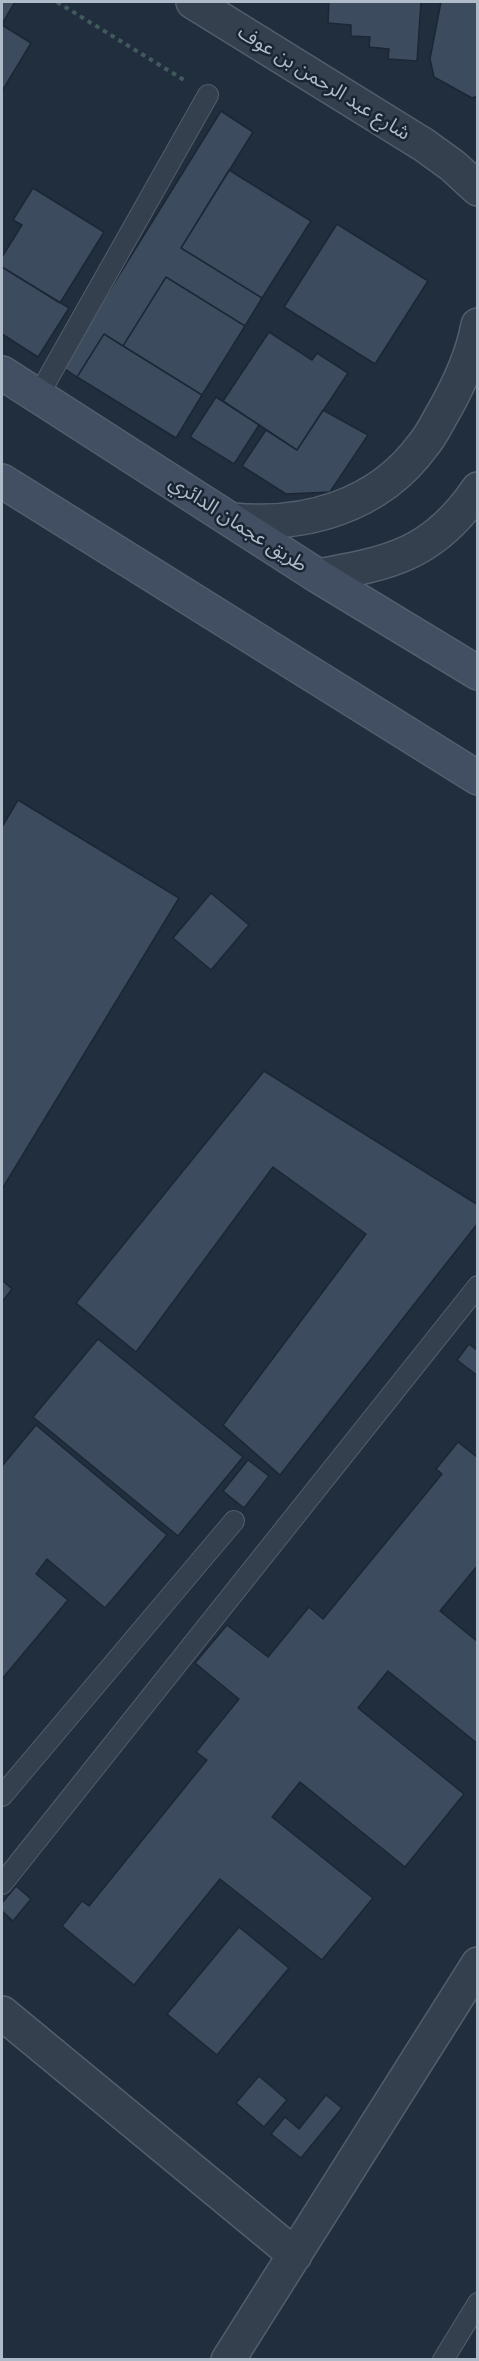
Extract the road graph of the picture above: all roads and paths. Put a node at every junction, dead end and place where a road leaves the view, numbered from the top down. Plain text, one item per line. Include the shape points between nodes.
1 (57, 2) edge
2 (193, 2) edge
3 (208, 94) joint
4 (424, 145) junction
5 (477, 158) edge
6 (477, 189) edge
7 (477, 325) edge
8 (2, 373) edge
9 (38, 396) junction
10 (2, 481) edge
11 (477, 489) edge
12 (232, 520) junction
13 (318, 576) junction
14 (477, 673) edge
15 (477, 778) edge
16 (477, 1286) edge
17 (234, 1521) dead end
18 (2, 1796) edge
19 (2, 1884) edge
20 (477, 1964) edge
21 (2, 2013) edge
22 (295, 2254) junction
23 (477, 2303) edge
24 (228, 2360) edge
25 (443, 2360) edge

1 - 3 path
2 - 4 street, شارع عبد الرحمن بن عوف
3 - 9 lane
4 - 5 street, شارع عبد الرحمن بن عوف
4 - 6 street, شارع عبد الرحمن بن عوف
7 - 12 street via 452,399 423,446 401,470 347,506 319,515 261,523
8 - 9 main road, طريق عجمان الدائري
9 - 12 main road, طريق عجمان الدائري
10 - 15 main road
11 - 13 street via 442,532 420,547 369,567
12 - 13 main road, طريق عجمان الدائري
13 - 14 main road, طريق عجمان الدائري
16 - 19 lane
17 - 18 lane
20 - 22 street
21 - 22 street
22 - 24 street
23 - 25 lane

